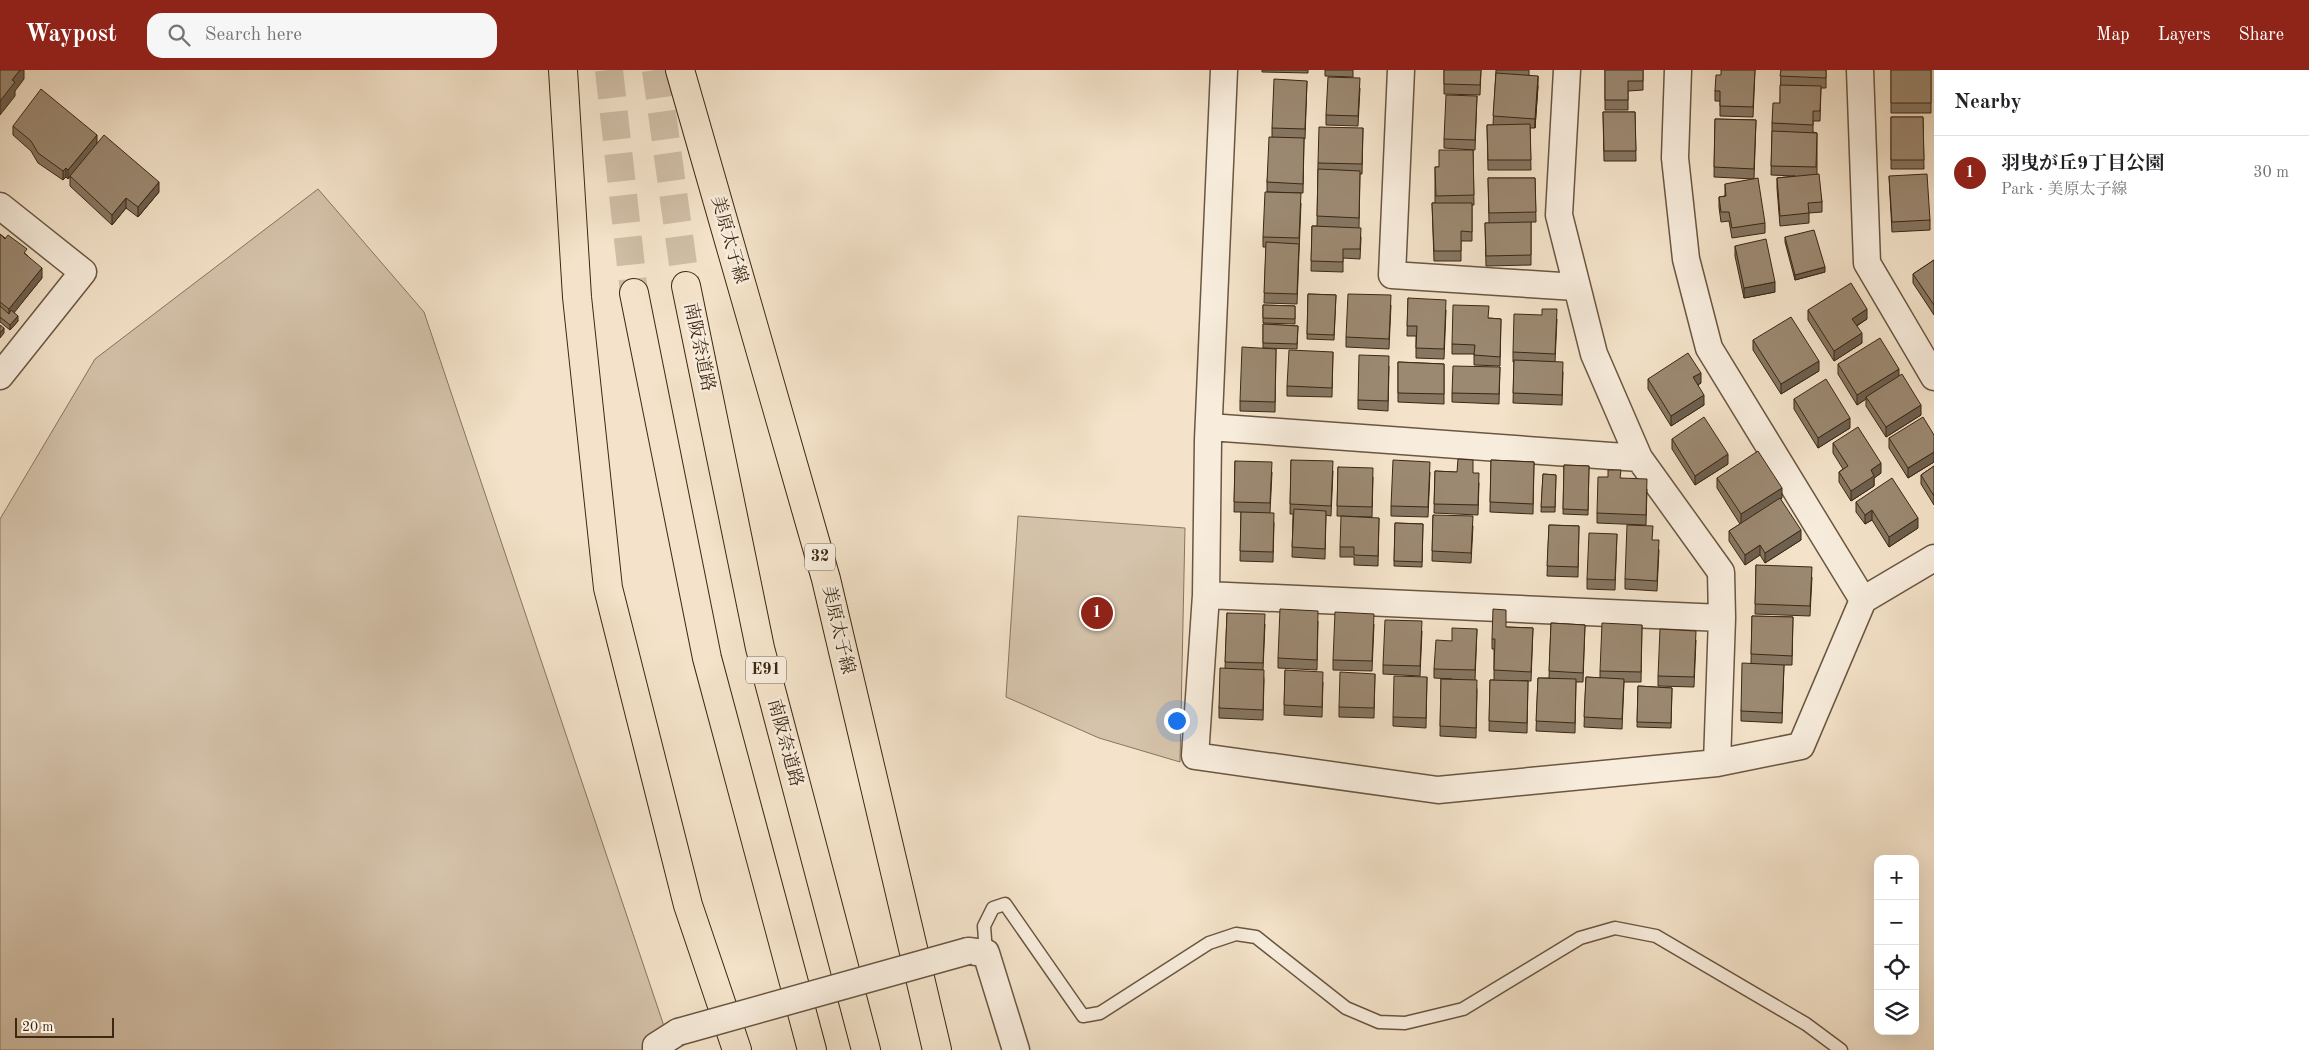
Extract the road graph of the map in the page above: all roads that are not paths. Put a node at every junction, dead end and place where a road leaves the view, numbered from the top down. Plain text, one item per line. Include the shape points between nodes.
1 (563, 70) edge
2 (680, 70) edge
3 (1224, 70) edge
4 (1401, 70) edge
5 (1567, 70) edge
6 (1678, 70) edge
7 (1860, 70) edge
8 (0, 206) edge
9 (686, 286) tunnel mouth
10 (1576, 287) junction
11 (634, 293) tunnel mouth
12 (0, 376) edge
13 (1934, 377) edge
14 (1208, 427) junction
15 (1639, 458) junction
16 (1934, 558) edge
17 (1206, 595) junction
18 (1863, 600) junction
19 (1722, 618) junction
20 (1717, 763) junction
21 (977, 952) junction
22 (656, 1050) edge
23 (737, 1050) edge
24 (812, 1050) edge
25 (866, 1050) edge
26 (937, 1050) edge
27 (1016, 1050) edge
28 (1841, 1050) edge

1 - 23 main road via 577,297 608,588 688,905
2 - 26 main road, 美原太子線 / 32 via 826,579
3 - 14 street
4 - 10 street via 1392,275
5 - 10 street via 1559,215
6 - 18 street via 1675,158 1686,259 1709,348
7 - 13 street via 1867,262
8 - 12 street via 83,272
9 - 25 main road, 南阪奈道路 / E91 via 760,648
10 - 15 street via 1594,354
11 - 24 main road via 707,658
14 - 15 street
14 - 17 street
15 - 19 street via 1721,572
16 - 18 street
17 - 19 street
17 - 20 street via 1195,756 1438,790
18 - 20 street via 1801,746
19 - 20 street
21 - 22 street, bridge via 678,1032 656,1046
21 - 27 street
21 - 28 lane via 992,908 1005,904 1083,1016 1100,1013 1209,943 1236,934 1256,937 1346,1008 1379,1022 1405,1023 1463,1009 1580,938 1615,928 1656,936 1806,1024

